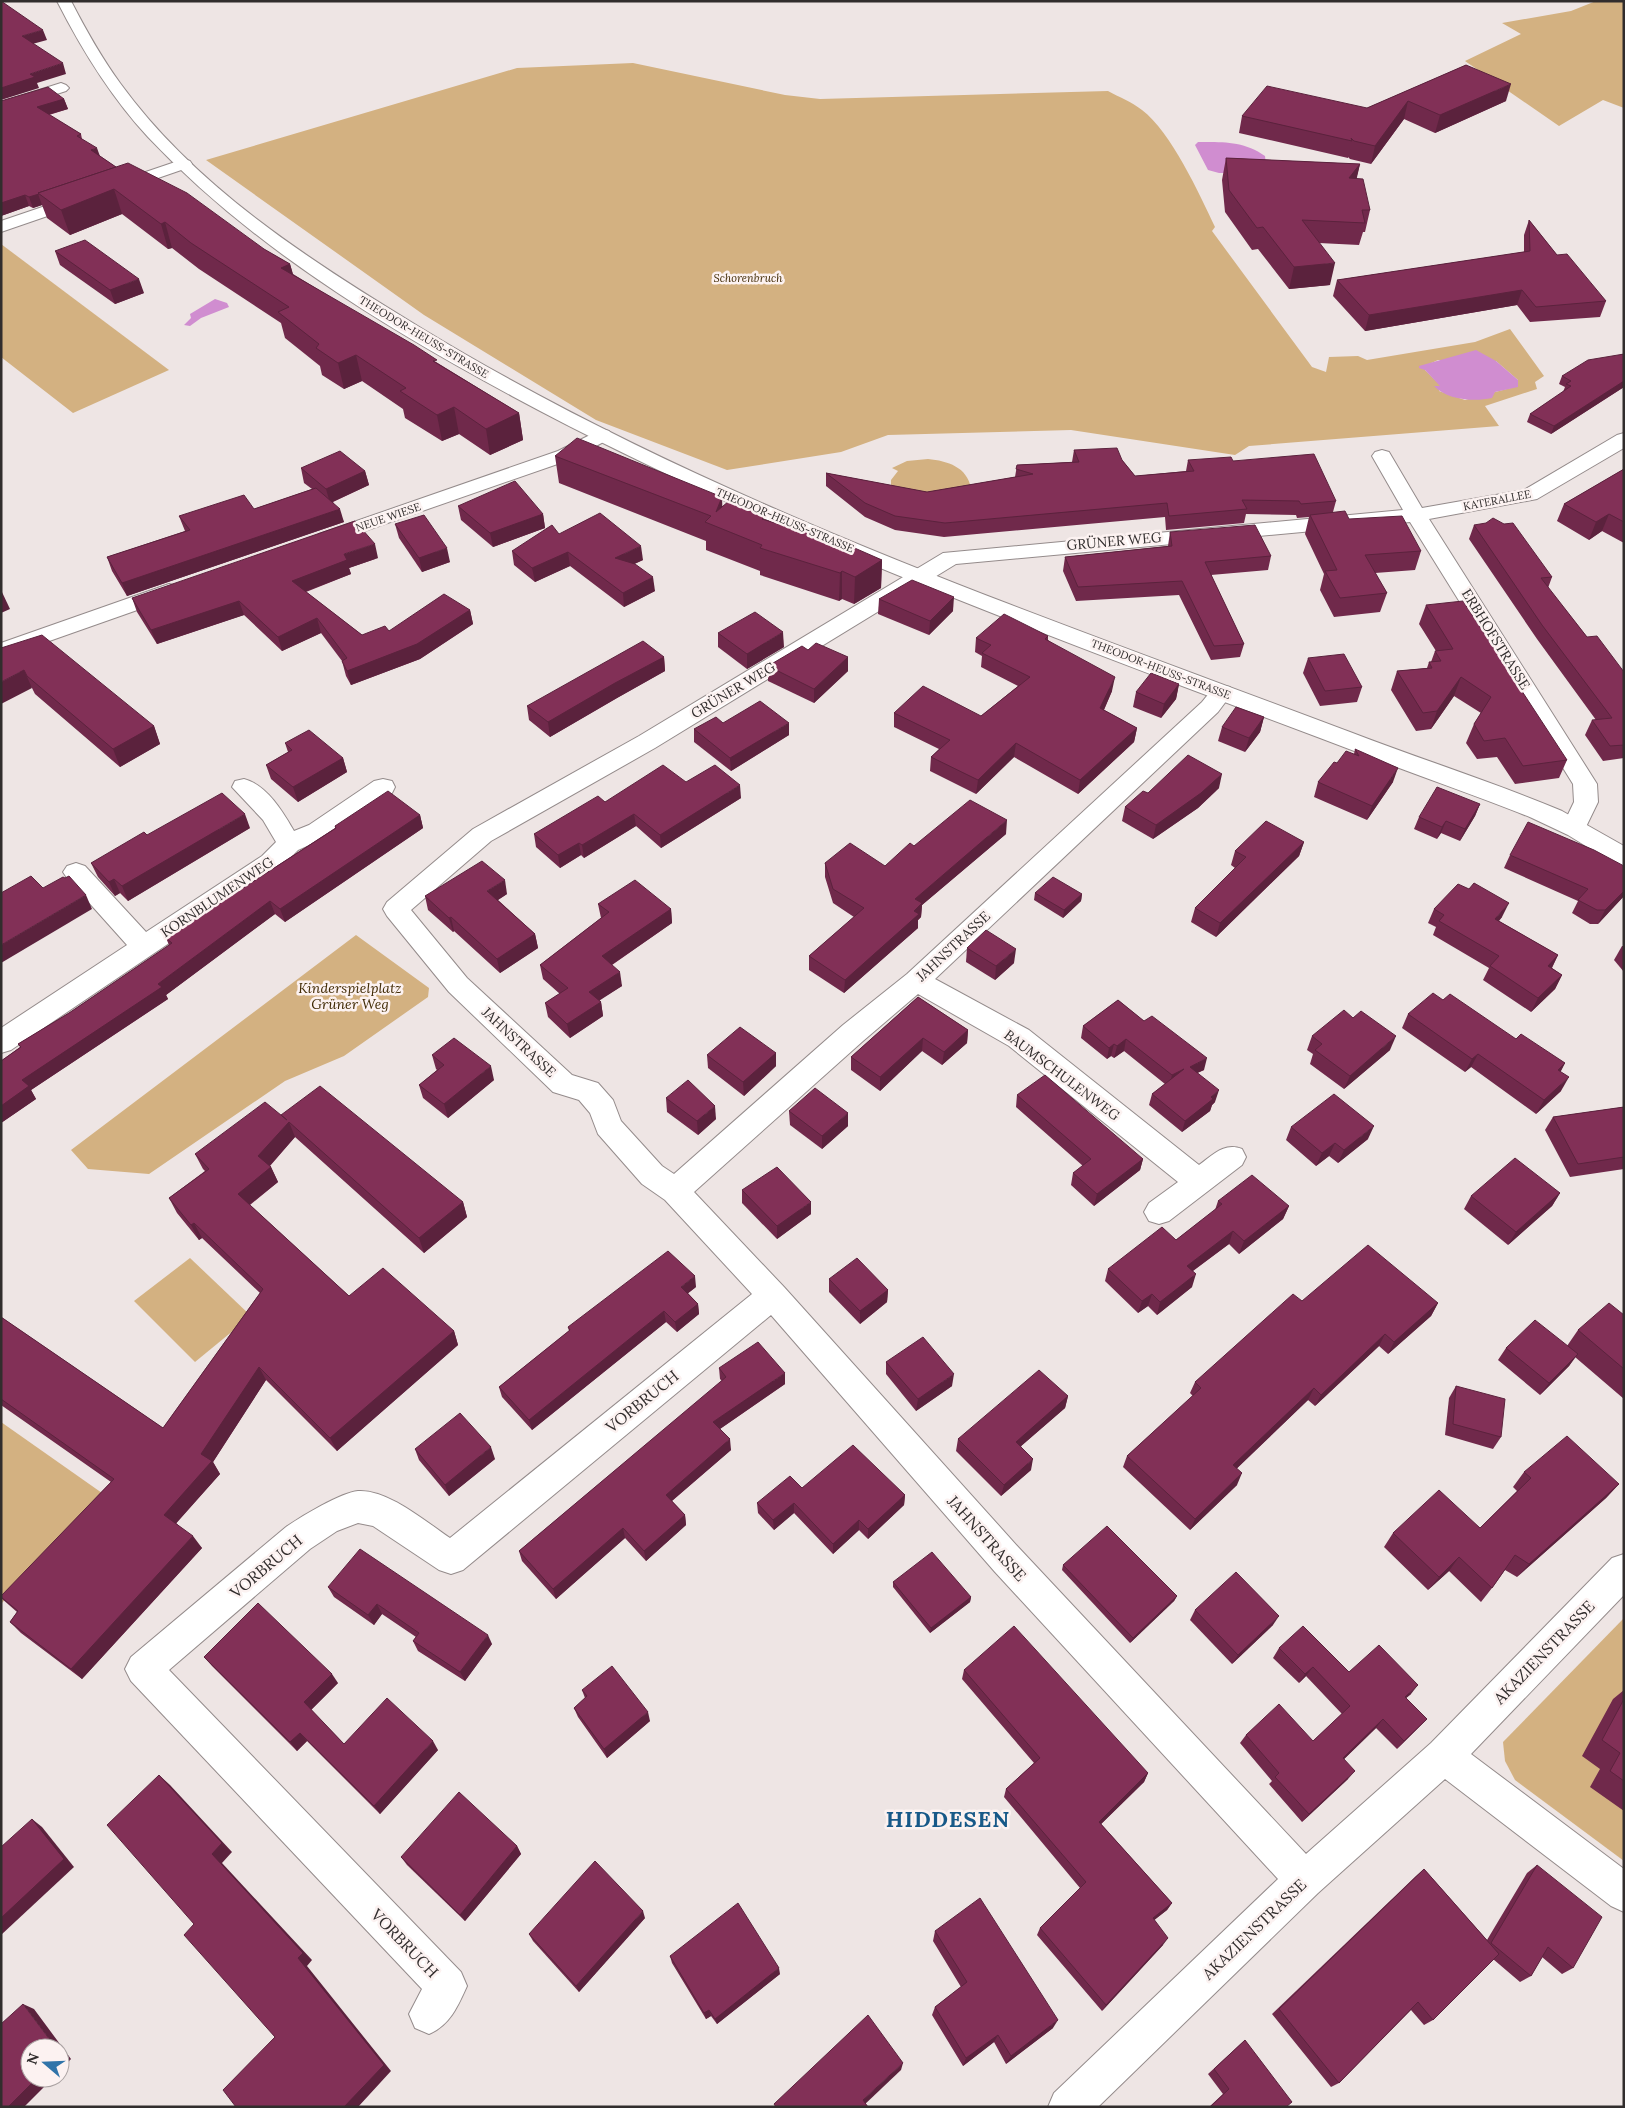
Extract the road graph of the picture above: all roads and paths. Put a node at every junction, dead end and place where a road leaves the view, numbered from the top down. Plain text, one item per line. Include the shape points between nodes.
1 (64, 1) edge
2 (61, 88) dead end
3 (1, 107) edge
4 (184, 164) junction
5 (1, 228) edge
6 (602, 435) junction
7 (1624, 439) edge
8 (1615, 455) edge
9 (1382, 456) dead end
10 (1416, 515) junction
11 (310, 544) edge
12 (923, 576) junction
13 (190, 584) edge
14 (1, 651) edge
15 (1222, 692) junction
16 (244, 787) dead end
17 (383, 787) dead end
18 (1574, 827) junction
19 (289, 844) junction
20 (1624, 858) edge
21 (76, 872) dead end
22 (144, 947) junction
23 (445, 972) joint
24 (916, 981) junction
25 (1, 1042) edge
26 (1232, 1157) dead end
27 (1199, 1182) junction
28 (675, 1191) junction
29 (1159, 1212) dead end
30 (773, 1296) junction
31 (1624, 1570) edge
32 (1444, 1756) junction
33 (1305, 1880) junction
34 (1624, 1893) edge
35 (429, 2014) dead end
36 (1068, 2107) edge

1 - 4 street, THEODOR-HEUSS-STRASSE via 105,74 152,132
2 - 3 street
4 - 5 street
4 - 6 street, THEODOR-HEUSS-STRASSE via 256,226 363,301 437,346
6 - 11 street, NEUE WIESE via 566,455
6 - 12 street, THEODOR-HEUSS-STRASSE via 686,478
7 - 8 street, KATERALLEE
8 - 10 street, KATERALLEE via 1530,495
9 - 10 street, ERBHOFSTRASSE
10 - 12 street, GRÜNER WEG via 951,558
10 - 18 street, ERBHOFSTRASSE via 1585,784 1586,802
12 - 15 street, THEODOR-HEUSS-STRASSE
12 - 23 street, GRÜNER WEG via 647,742 482,835 396,909
13 - 14 street
15 - 18 street, THEODOR-HEUSS-STRASSE
15 - 24 street, JAHNSTRASSE
16 - 19 street via 272,814
17 - 19 street, KORNBLUMENWEG via 318,831
18 - 20 street, THEODOR-HEUSS-STRASSE
19 - 22 street, KORNBLUMENWEG via 271,862
21 - 22 street
22 - 25 street, KORNBLUMENWEG
23 - 28 street, JAHNSTRASSE via 563,1084 588,1091 603,1108 608,1126 652,1175
24 - 27 street, BAUMSCHULENWEG via 1019,1038
24 - 28 street, JAHNSTRASSE
26 - 27 street
27 - 29 street
28 - 30 street, JAHNSTRASSE
30 - 33 street, JAHNSTRASSE via 1007,1560
30 - 35 street, VORBRUCH via 451,1558 380,1511 358,1507 325,1520 298,1538 143,1669 447,1986
31 - 32 street, AKAZIENSTRASSE
32 - 33 street, AKAZIENSTRASSE
32 - 34 street
33 - 36 street, AKAZIENSTRASSE

